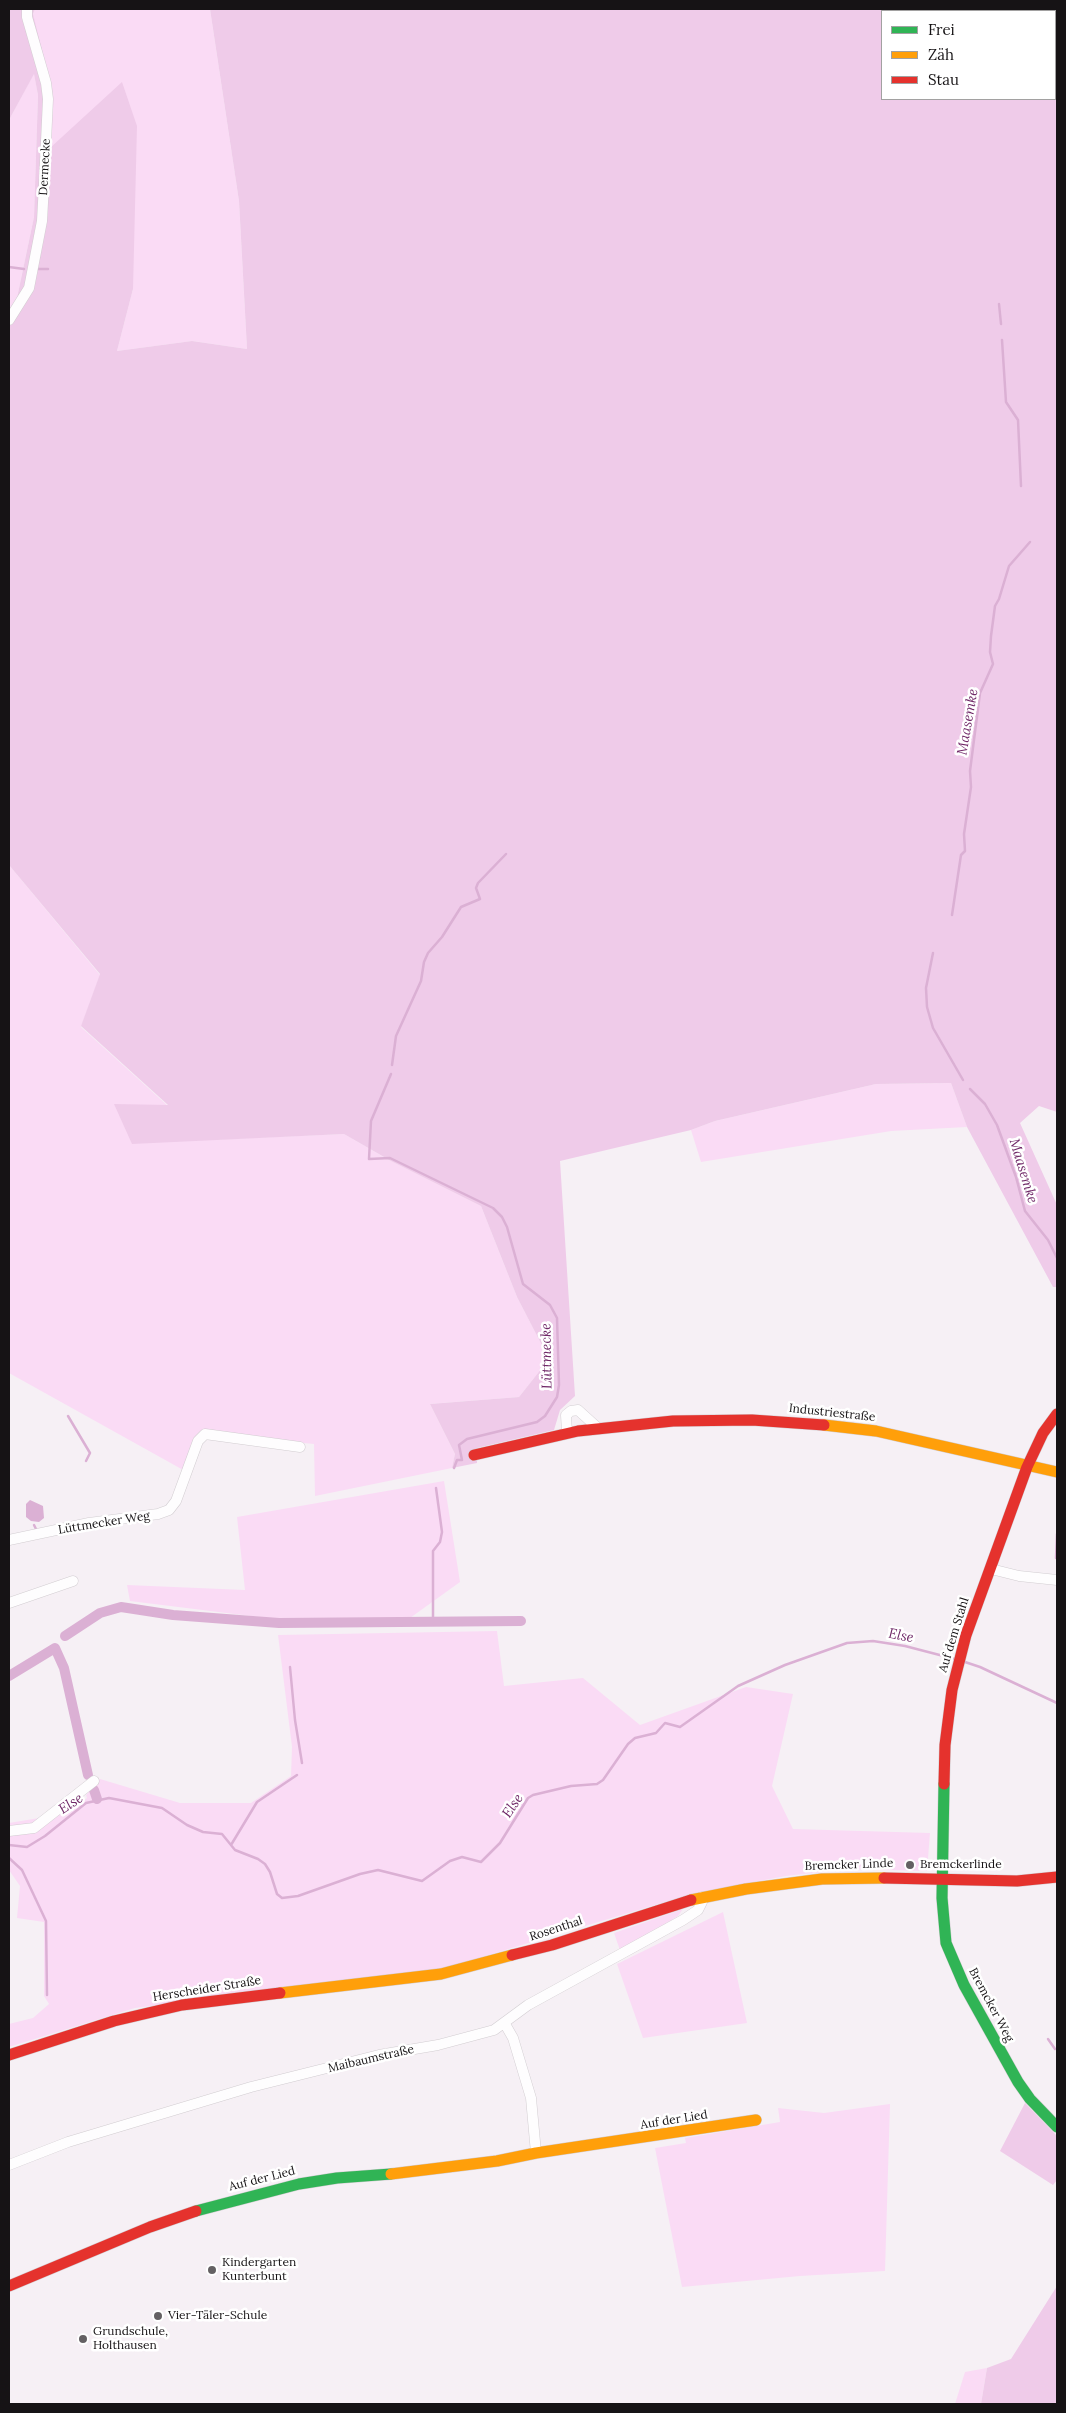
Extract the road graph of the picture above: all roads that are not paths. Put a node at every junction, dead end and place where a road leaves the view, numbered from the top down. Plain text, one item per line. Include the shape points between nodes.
1 (27, 9) edge
2 (9, 320) edge
3 (1057, 1414) edge
4 (599, 1429) junction
5 (567, 1433) junction
6 (300, 1447) dead end
7 (474, 1455) dead end
8 (1027, 1466) junction
9 (1057, 1472) edge
10 (9, 1540) edge
11 (991, 1569) junction
12 (1057, 1580) edge
13 (73, 1581) dead end
14 (9, 1603) edge
15 (94, 1781) dead end
16 (9, 1831) edge
17 (1057, 1877) edge
18 (943, 1879) junction
19 (702, 1897) junction
20 (416, 1978) joint
21 (504, 2024) junction
22 (9, 2055) edge
23 (756, 2120) dead end
24 (1057, 2127) edge
25 (536, 2153) junction
26 (9, 2165) edge
27 (9, 2286) edge

1 - 2 street, Dermecke via 48,99 42,221 29,288
3 - 8 street, Auf dem Stahl via 1043,1433
4 - 5 street, Industriestraße
4 - 5 street via 578,1410 571,1410 566,1415
4 - 8 street, Industriestraße via 702,1420 843,1426
5 - 7 street, Industriestraße
6 - 10 street, Lüttmecker Weg via 205,1434 198,1441 176,1502 169,1510
8 - 9 street, Industriestraße
8 - 11 street, Auf dem Stahl
11 - 12 street
11 - 18 street, Auf dem Stahl via 961,1653 952,1690 945,1745
13 - 14 street
15 - 16 street via 34,1828
17 - 18 street, Bremcker Linde via 1017,1881
18 - 19 street, Bremcker Linde via 822,1879
18 - 24 street, Bremcker Weg via 946,1943 954,1966 1018,2082
19 - 20 street, Rosenthal via 552,1945
19 - 21 street, Maibaumstraße via 698,1910 528,2005
20 - 22 street, Herscheider Straße via 182,2005 114,2021
21 - 25 street via 513,2038 531,2098
21 - 26 street, Maibaumstraße via 463,2039 379,2055 251,2087 68,2142
23 - 25 street, Auf der Lied
25 - 27 street, Auf der Lied via 406,2173 299,2184 205,2208 150,2227

